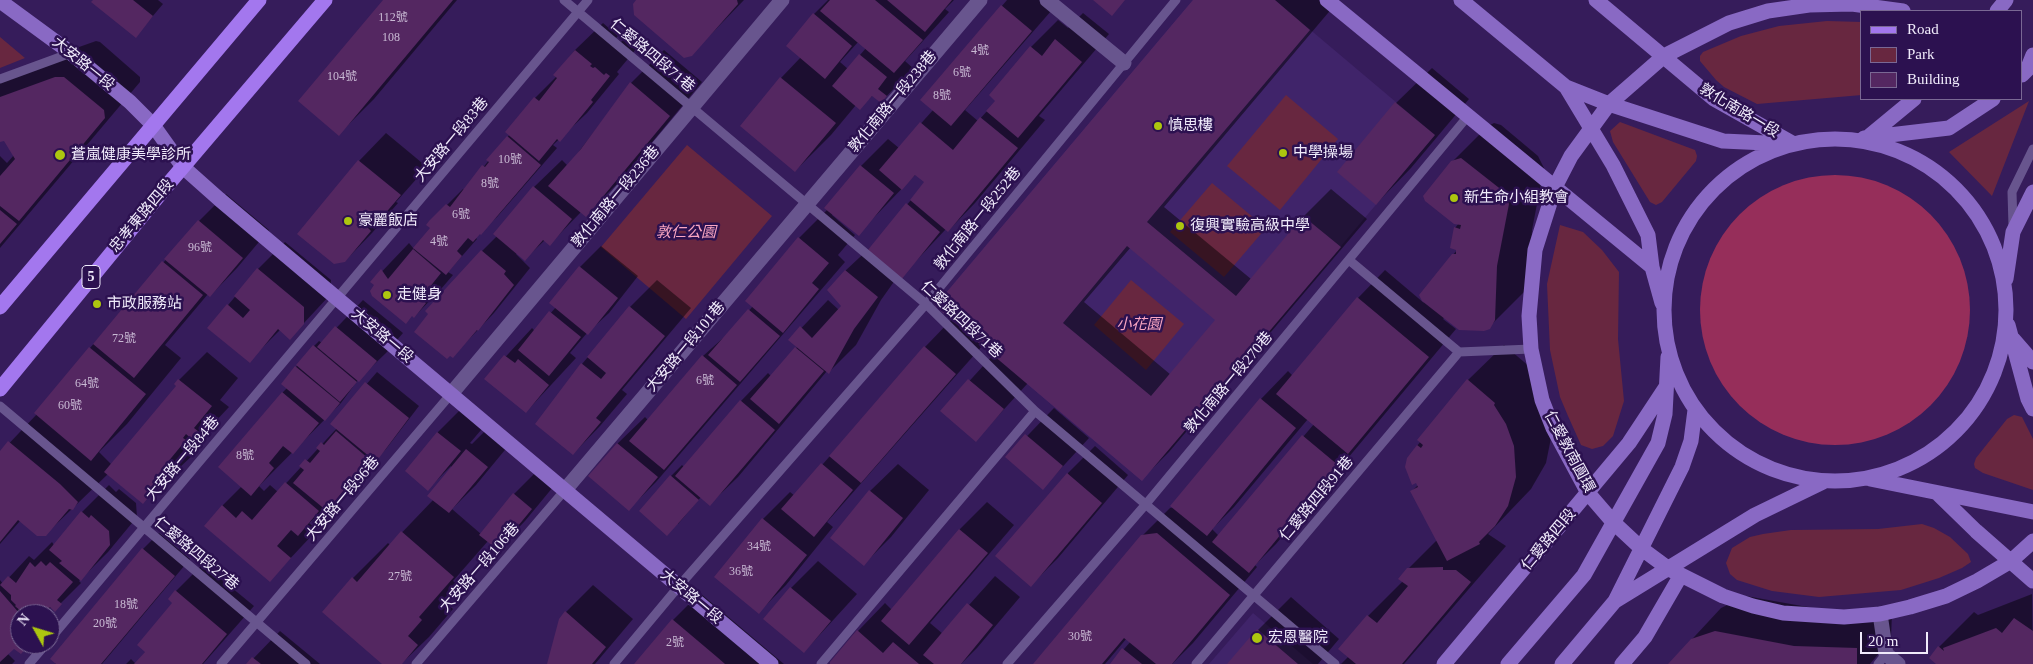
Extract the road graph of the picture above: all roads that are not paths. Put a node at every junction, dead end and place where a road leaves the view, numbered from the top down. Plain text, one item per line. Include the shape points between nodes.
1 (259, 0) edge
2 (325, 0) edge
3 (564, 0) edge
4 (588, 0) edge
5 (782, 0) edge
6 (980, 0) edge
7 (1047, 0) edge
8 (1176, 0) edge
9 (1327, 0) edge
10 (1461, 0) edge
11 (1596, 0) edge
12 (2006, 0) edge
13 (0, 1) edge
14 (1810, 2) edge
15 (1896, 10) edge
16 (1997, 10) edge
17 (578, 12) junction
18 (71, 53) junction
19 (2033, 55) edge
20 (1664, 56) junction
21 (1124, 63) junction
22 (2027, 71) edge
23 (0, 79) edge
24 (1566, 87) junction
25 (1913, 100) edge
26 (1991, 100) edge
27 (1610, 104) junction
28 (692, 107) junction
29 (1468, 116) junction
30 (153, 125) junction
31 (1591, 127) junction
32 (1862, 139) junction
33 (1794, 144) junction
34 (2033, 149) edge
35 (183, 167) junction
36 (1555, 188) junction
37 (2033, 192) edge
38 (807, 204) junction
39 (2013, 232) junction
40 (1349, 260) junction
41 (1652, 267) junction
42 (2006, 280) junction
43 (338, 298) junction
44 (926, 304) junction
45 (0, 307) edge
46 (1664, 309) junction
47 (2006, 314) junction
48 (2011, 336) junction
49 (1531, 349) junction
50 (1459, 352) junction
51 (1668, 352) junction
52 (2033, 362) edge
53 (1666, 387) junction
54 (0, 388) edge
55 (450, 394) junction
56 (0, 406) edge
57 (2033, 409) edge
58 (1695, 410) junction
59 (1035, 411) junction
60 (1868, 478) junction
61 (1823, 482) junction
62 (566, 490) junction
63 (1588, 493) junction
64 (1938, 494) junction
65 (1146, 504) junction
66 (2033, 512) edge
67 (1613, 522) junction
68 (143, 527) junction
69 (2033, 541) edge
70 (1642, 549) junction
71 (2011, 560) junction
72 (1675, 572) junction
73 (2033, 581) edge
74 (679, 586) junction
75 (1254, 596) junction
76 (1615, 601) junction
77 (1880, 614) junction
78 (257, 622) junction
79 (60, 627) edge
80 (38, 654) edge
81 (1882, 659) edge
82 (29, 664) edge
83 (221, 664) edge
84 (306, 664) edge
85 (416, 664) edge
86 (614, 664) edge
87 (771, 664) edge
88 (821, 664) edge
89 (1007, 664) edge
90 (1196, 664) edge
91 (1335, 664) edge
92 (1444, 664) edge
93 (1508, 664) edge
94 (1562, 664) edge
95 (1622, 664) edge
96 (1898, 664) edge

1 - 30 main road
2 - 35 main road, 忠孝東路四段 / 5
3 - 17 lane, 仁愛路四段71巷
4 - 17 lane, 大安路一段83巷
5 - 28 street, 敦化南路一段236巷
6 - 38 street, 敦化南路一段238巷
7 - 21 street
8 - 21 lane, 敦化南路一段252巷
9 - 29 main road
10 - 24 main road, 敦化南路一段
11 - 20 main road, 敦化南路一段
12 - 16 main road
13 - 18 main road, 大安路一段
14 - 15 main road, 仁愛敦南圓環
14 - 20 main road, 仁愛敦南圓環 via 1729,23
17 - 28 lane, 仁愛路四段71巷
17 - 43 lane, 大安路一段83巷
18 - 23 lane
18 - 30 main road, 大安路一段
19 - 22 main road
20 - 27 main road, 仁愛敦南圓環
20 - 33 main road, 敦化南路一段 via 1714,100
21 - 44 lane, 敦化南路一段252巷
24 - 27 main road, 敦化南路一段
24 - 31 main road, 敦化南路一段
25 - 32 main road
26 - 32 main road via 1949,128
27 - 31 main road, 仁愛敦南圓環
27 - 33 main road, 敦化南路一段 via 1723,142
28 - 38 lane, 仁愛路四段71巷
28 - 55 street, 敦化南路一段236巷
29 - 36 main road
29 - 40 lane, 敦化南路一段270巷
30 - 35 main road, 大安路一段
30 - 45 main road
31 - 36 main road, 仁愛敦南圓環
31 - 41 main road, 敦化南路一段 via 1648,234
32 - 33 main road via 1825,139
32 - 42 main road via 1914,158 1961,194 1989,236
33 - 46 main road via 1752,161 1716,188 1693,216 1670,265
34 - 39 lane via 2012,192
35 - 43 main road, 大安路一段
35 - 54 main road, 忠孝東路四段 / 5
36 - 41 main road
36 - 49 main road, 仁愛敦南圓環 via 1534,258 1529,316
37 - 39 main road
38 - 44 lane, 仁愛路四段71巷
38 - 62 street, 大安路一段101巷
39 - 42 main road
40 - 50 lane
40 - 65 lane, 敦化南路一段270巷
41 - 46 main road, 敦化南路一段
42 - 47 main road
43 - 55 main road, 大安路一段
43 - 68 lane, 大安路一段84巷
44 - 59 lane, 仁愛路四段71巷
44 - 74 lane, 敦化南路一段252巷
46 - 51 main road
47 - 48 main road
47 - 60 main road via 2002,347 1976,407 1929,453 1900,469
48 - 52 main road
48 - 57 main road
49 - 50 lane
49 - 63 main road, 仁愛敦南圓環 via 1542,400 1553,428
50 - 75 lane, 仁愛路四段91巷
51 - 53 main road
51 - 58 main road
53 - 63 main road, 仁愛路四段 via 1629,443
53 - 67 main road via 1665,414 1658,443
55 - 62 main road, 大安路一段
55 - 78 lane, 大安路一段96巷
56 - 68 lane, 仁愛路四段27巷
58 - 61 main road via 1720,439 1751,460 1786,475
58 - 70 main road via 1691,440 1682,467
59 - 65 lane, 仁愛路四段71巷
59 - 88 lane
60 - 61 main road
60 - 64 main road
61 - 72 main road via 1755,515
62 - 74 main road, 大安路一段
62 - 85 lane, 大安路一段106巷
63 - 67 main road, 仁愛敦南圓環
63 - 92 main road, 仁愛路四段
64 - 66 main road
64 - 71 main road
65 - 75 lane, 仁愛路四段71巷
65 - 89 lane, 敦化南路一段270巷
67 - 70 main road, 仁愛敦南圓環
67 - 93 main road via 1584,575
68 - 78 lane, 仁愛路四段27巷
68 - 79 lane, 大安路一段84巷
69 - 71 main road, 仁愛敦南圓環
70 - 72 main road, 仁愛敦南圓環
70 - 76 main road
71 - 73 main road
71 - 77 main road, 仁愛敦南圓環 via 1946,596
72 - 76 main road
72 - 77 main road, 仁愛敦南圓環 via 1723,596 1783,613 1844,617
72 - 95 main road via 1645,636
74 - 86 lane, 敦化南路一段252巷
74 - 87 main road, 大安路一段
75 - 90 lane, 仁愛路四段91巷
75 - 91 lane, 仁愛路四段71巷
76 - 94 main road
77 - 81 street
78 - 83 lane, 大安路一段96巷
78 - 84 lane, 仁愛路四段27巷
80 - 82 lane
81 - 96 street

